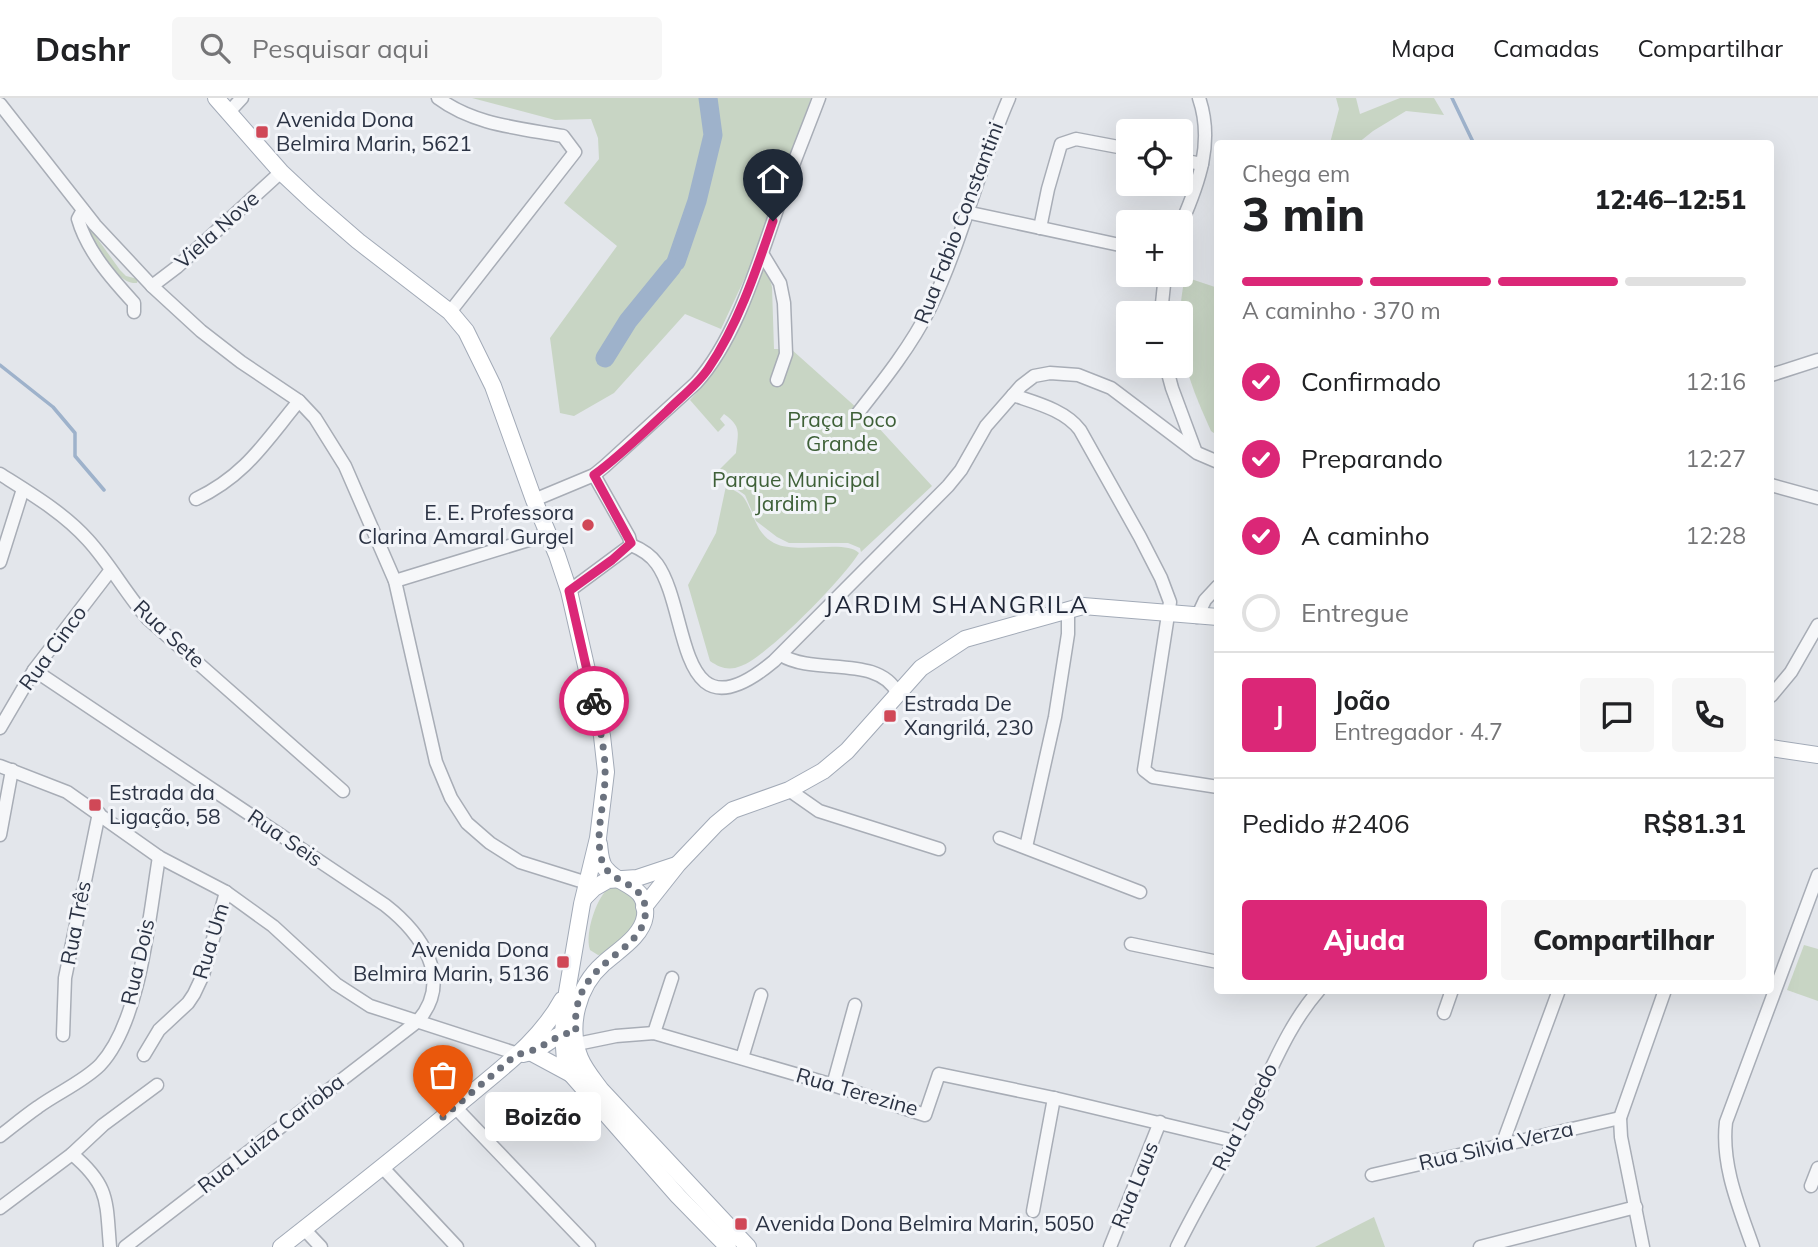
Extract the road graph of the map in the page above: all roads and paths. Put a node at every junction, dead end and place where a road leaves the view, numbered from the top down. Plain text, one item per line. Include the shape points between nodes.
1 (216, 98) edge
2 (242, 98) edge
3 (438, 98) edge
4 (819, 98) edge
5 (1009, 98) edge
6 (1199, 98) edge
7 (0, 104) edge
8 (229, 112) junction
9 (1116, 147) edge
10 (1193, 162) edge
11 (1202, 164) junction
12 (281, 172) junction
13 (83, 210) junction
14 (1186, 210) edge
15 (966, 212) junction
16 (1040, 228) junction
17 (1116, 244) edge
18 (762, 255) junction
19 (152, 286) junction
20 (134, 312) dead end
21 (450, 312) junction
22 (1818, 360) edge
23 (1774, 374) edge
24 (1169, 378) edge
25 (777, 380) dead end
26 (1013, 394) junction
27 (299, 401) junction
28 (858, 414) dead end
29 (1197, 453) junction
30 (1214, 460) edge
31 (0, 474) edge
32 (594, 475) junction
33 (1774, 486) edge
34 (23, 489) junction
35 (1818, 498) edge
36 (196, 499) dead end
37 (534, 500) junction
38 (548, 534) junction
39 (631, 545) junction
40 (0, 562) edge
41 (110, 570) junction
42 (395, 581) junction
43 (1214, 590) edge
44 (569, 591) junction
45 (1068, 609) junction
46 (1169, 614) junction
47 (1197, 617) junction
48 (1214, 617) edge
49 (1818, 625) edge
50 (781, 655) junction
51 (34, 670) junction
52 (1774, 692) edge
53 (898, 694) junction
54 (0, 728) edge
55 (1774, 748) edge
56 (1818, 755) edge
57 (6, 768) edge
58 (1214, 787) edge
59 (789, 790) junction
60 (343, 791) dead end
61 (99, 813) junction
62 (0, 835) edge
63 (598, 838) junction
64 (1000, 838) dead end
65 (1026, 848) junction
66 (939, 849) dead end
67 (159, 857) junction
68 (678, 864) junction
69 (1818, 875) edge
70 (621, 881) junction
71 (586, 890) junction
72 (226, 892) junction
73 (1140, 892) dead end
74 (645, 907) junction
75 (576, 944) junction
76 (1130, 944) dead end
77 (1214, 961) edge
78 (604, 963) junction
79 (673, 978) dead end
80 (567, 992) junction
81 (1774, 993) edge
82 (1316, 994) edge
83 (1451, 994) edge
84 (1558, 994) edge
85 (1664, 994) edge
86 (1774, 994) edge
87 (761, 995) dead end
88 (855, 1005) dead end
89 (1444, 1013) dead end
90 (418, 1021) junction
91 (654, 1033) junction
92 (63, 1035) dead end
93 (572, 1036) junction
94 (525, 1054) junction
95 (144, 1055) dead end
96 (742, 1058) junction
97 (571, 1074) junction
98 (157, 1085) dead end
99 (833, 1085) junction
100 (1054, 1098) junction
101 (455, 1107) junction
102 (1620, 1118) junction
103 (1160, 1122) junction
104 (0, 1136) edge
105 (1234, 1141) junction
106 (1502, 1144) junction
107 (72, 1154) junction
108 (383, 1168) junction
109 (1818, 1168) edge
110 (1372, 1175) dead end
111 (1811, 1186) dead end
112 (1636, 1207) junction
113 (0, 1208) edge
114 (1033, 1211) dead end
115 (304, 1229) junction
116 (110, 1247) edge
117 (125, 1247) edge
118 (281, 1247) edge
119 (321, 1247) edge
120 (457, 1247) edge
121 (589, 1247) edge
122 (728, 1247) edge
123 (748, 1247) edge
124 (1111, 1247) edge
125 (1177, 1247) edge
126 (1480, 1247) edge
127 (1643, 1247) edge
128 (1753, 1247) edge

1 - 8 main road
2 - 8 street
3 - 21 street via 485,122 563,136 575,152
4 - 18 street
5 - 15 street, Rua Fabio Constantini
6 - 11 street via 1206,142
7 - 13 street
8 - 12 main road
9 - 16 street via 1076,139 1061,144
10 - 11 street
11 - 14 street
12 - 19 street, Viela Nove
12 - 21 main road via 358,241
13 - 19 street
13 - 20 street via 78,219 81,229 107,272 134,303
15 - 16 street
15 - 28 street, Rua Fabio Constantini via 916,333
16 - 17 street
18 - 25 street via 780,283 784,303 786,354
18 - 32 street via 703,376
19 - 27 street via 201,331
21 - 37 main road via 466,331 493,386
22 - 23 street
24 - 29 street
26 - 29 street via 1040,374 1078,375 1128,399
26 - 46 street via 1058,412 1080,430 1161,578 1170,602
26 - 50 street via 986,426 948,486
27 - 36 street via 245,467
27 - 42 street via 345,466
29 - 30 street
31 - 34 street, Rua Sete
32 - 37 street
32 - 39 street
33 - 35 street
34 - 40 street
34 - 41 street, Rua Sete via 90,541
37 - 38 main road
38 - 42 street
38 - 44 main road
39 - 44 street
39 - 50 street via 651,557 662,571 689,661 702,679 716,686 743,683
41 - 51 street, Rua Cinco
41 - 60 street, Rua Sete via 148,619
42 - 71 street via 436,762 451,798 467,822 490,843 520,862
43 - 47 street
44 - 63 main road via 602,736 606,772
45 - 46 main road via 1103,607
45 - 53 main road via 965,639 921,668
45 - 65 street via 1055,717
46 - 47 main road
46 - 58 street via 1143,766 1153,777
47 - 48 main road
49 - 52 street
50 - 53 street via 805,663 874,672 888,680
51 - 54 street, Rua Cinco
51 - 90 street, Rua Seis via 405,921 428,954 432,972 431,1002
53 - 59 main road via 847,751
55 - 56 main road
57 - 61 street via 67,792
57 - 62 street
59 - 66 street via 819,811
59 - 68 main road via 733,810
61 - 67 street
61 - 92 street, Rua Três via 65,978
63 - 70 main road via 603,866
63 - 71 main road
64 - 65 street
65 - 73 street
67 - 72 street
67 - 104 street, Rua Dois via 138,978 115,1041 97,1067
68 - 70 main road
68 - 74 main road
69 - 81 street
70 - 71 main road
70 - 74 main road via 636,889
71 - 75 main road
72 - 90 street via 273,926 351,995
72 - 95 street, Rua Um via 194,993 159,1030
74 - 78 main road via 640,929
75 - 78 main road via 585,959
75 - 80 main road
76 - 77 street
78 - 93 main road via 581,993
79 - 91 street
80 - 93 main road
80 - 94 main road
82 - 105 street, Rua Lagedo via 1288,1033
83 - 89 street
84 - 106 street
85 - 102 street
86 - 128 street via 1726,1122 1725,1153
87 - 96 street
88 - 99 street
90 - 94 street
90 - 117 street, Rua Luiza Carioba
91 - 93 street, Rua Terezine
91 - 96 street, Rua Terezine
93 - 94 main road
93 - 97 main road via 565,1061
93 - 123 main road via 587,1072 601,1090
94 - 97 main road
94 - 101 main road
96 - 99 street, Rua Terezine
97 - 122 main road
98 - 107 street
99 - 100 street, Rua Terezine via 925,1115 939,1074
100 - 103 street, Rua Terezine
100 - 114 street
101 - 108 main road
101 - 121 street
102 - 106 street, Rua Silvia Verza
102 - 112 street
103 - 105 street, Rua Terezine
103 - 124 street, Rua Laus
105 - 125 street, Rua Lagedo
106 - 110 street, Rua Silvia Verza
107 - 113 street
107 - 116 street via 92,1173 106,1196
108 - 115 main road
108 - 120 street
109 - 111 street
112 - 126 street
112 - 127 street
115 - 118 main road
115 - 119 street

